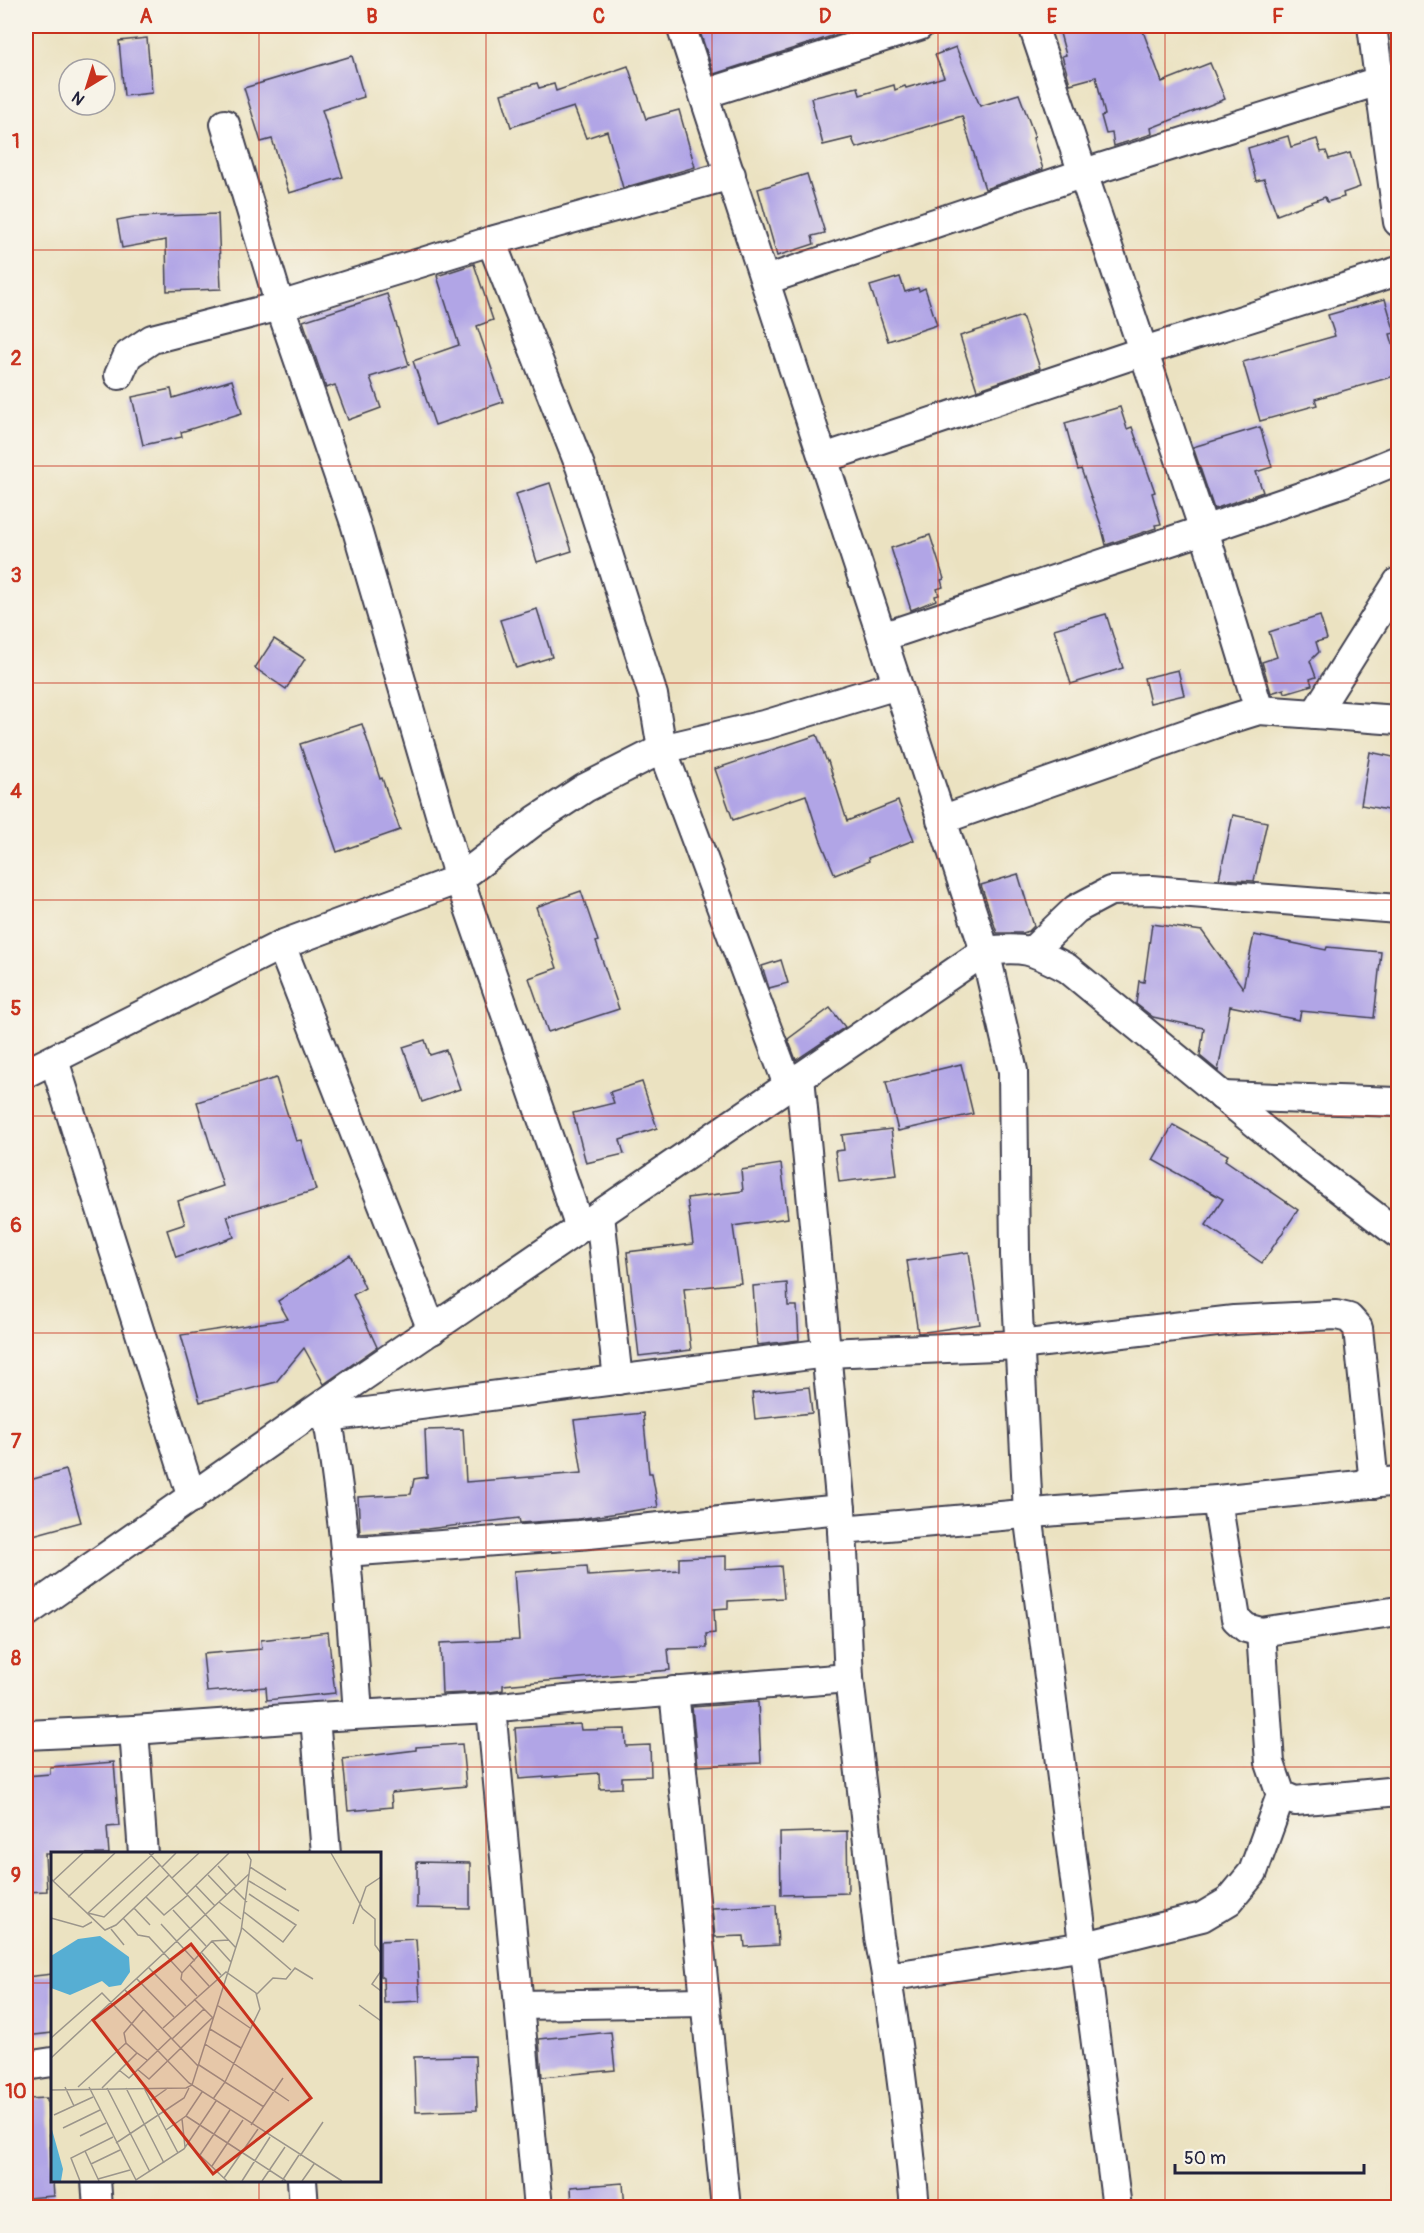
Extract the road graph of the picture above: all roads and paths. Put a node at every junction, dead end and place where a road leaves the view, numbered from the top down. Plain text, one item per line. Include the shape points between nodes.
1 (681, 26) edge
2 (919, 26) edge
3 (1033, 26) edge
4 (1372, 26) edge
5 (1379, 81) junction
6 (704, 94) junction
7 (225, 124) dead end
8 (1084, 173) junction
9 (731, 175) junction
10 (1398, 222) edge
11 (491, 241) junction
12 (1398, 271) edge
13 (766, 280) junction
14 (280, 306) junction
15 (1144, 351) junction
16 (119, 375) dead end
17 (824, 458) junction
18 (1398, 460) edge
19 (1204, 530) junction
20 (1398, 582) edge
21 (882, 637) junction
22 (897, 685) junction
23 (1259, 710) junction
24 (1315, 714) junction
25 (1398, 720) edge
26 (662, 749) junction
27 (941, 820) junction
28 (459, 879) junction
29 (1398, 909) edge
30 (281, 945) junction
31 (985, 951) junction
32 (1032, 951) junction
33 (54, 1060) junction
34 (26, 1073) edge
35 (794, 1081) junction
36 (1222, 1096) junction
37 (1398, 1102) edge
38 (590, 1222) junction
39 (1398, 1234) edge
40 (432, 1330) junction
41 (1019, 1345) junction
42 (826, 1353) junction
43 (618, 1380) junction
44 (326, 1410) junction
45 (1386, 1482) edge
46 (192, 1498) junction
47 (1217, 1500) junction
48 (1028, 1513) junction
49 (842, 1520) junction
50 (345, 1552) junction
51 (1398, 1611) edge
52 (26, 1613) edge
53 (1261, 1632) junction
54 (849, 1678) junction
55 (674, 1691) junction
56 (491, 1708) junction
57 (358, 1714) junction
58 (315, 1717) junction
59 (134, 1730) junction
60 (26, 1735) edge
61 (1398, 1791) edge
62 (1281, 1795) junction
63 (143, 1852) edge
64 (326, 1852) edge
65 (1085, 1946) junction
66 (887, 1977) junction
67 (705, 2002) junction
68 (519, 2005) junction
69 (51, 2062) edge
70 (26, 2066) edge
71 (96, 2182) edge
72 (302, 2182) edge
73 (98, 2208) edge
74 (304, 2208) edge
75 (538, 2208) edge
76 (726, 2208) edge
77 (915, 2208) edge
78 (1117, 2208) edge

1 - 6 street
2 - 6 street
3 - 8 street
4 - 5 street
5 - 8 street
5 - 10 street
6 - 9 street
7 - 14 street
8 - 13 street
8 - 15 street
9 - 11 street
9 - 13 street
11 - 14 street
11 - 26 street via 580,466 652,695
12 - 15 street
13 - 17 street
14 - 16 street via 152,339 128,355
14 - 28 street via 355,523
15 - 17 street
15 - 19 street
17 - 21 street
18 - 19 street
19 - 21 street
19 - 23 street
20 - 24 street
21 - 22 street
22 - 26 street via 748,729
22 - 27 street
23 - 24 street
23 - 27 street
24 - 25 street
26 - 28 street via 536,820
26 - 35 street
27 - 31 street
28 - 30 street
28 - 38 street
29 - 32 street via 1152,890 1110,891 1076,909
30 - 33 street
30 - 40 street
31 - 32 street
31 - 35 street
31 - 41 street via 1013,1071
32 - 36 street via 1067,968
33 - 34 street
33 - 46 street
35 - 38 street
35 - 42 street
36 - 37 street
36 - 39 street
38 - 40 street
38 - 43 street
40 - 44 street
41 - 42 street
41 - 45 street via 1234,1320 1336,1315 1349,1318 1358,1328
41 - 48 street
42 - 43 street
42 - 49 street
43 - 44 street
44 - 46 street
44 - 50 street
45 - 47 street
46 - 52 street
47 - 48 street
47 - 53 street via 1236,1619 1246,1628
48 - 49 street
48 - 65 street
49 - 50 street
49 - 54 street
50 - 57 street
51 - 53 street
53 - 62 street via 1270,1762
54 - 55 street
54 - 66 street
55 - 56 street
55 - 67 street
56 - 57 street
56 - 68 street
57 - 58 street
58 - 59 street
58 - 64 street
59 - 60 street
59 - 63 street
61 - 62 street via 1295,1801
62 - 65 street via 1253,1872 1229,1901 1202,1917
65 - 66 street
65 - 78 street
66 - 77 street via 906,2105
67 - 68 street
67 - 76 street
68 - 75 street
69 - 70 street
71 - 73 street
72 - 74 street

